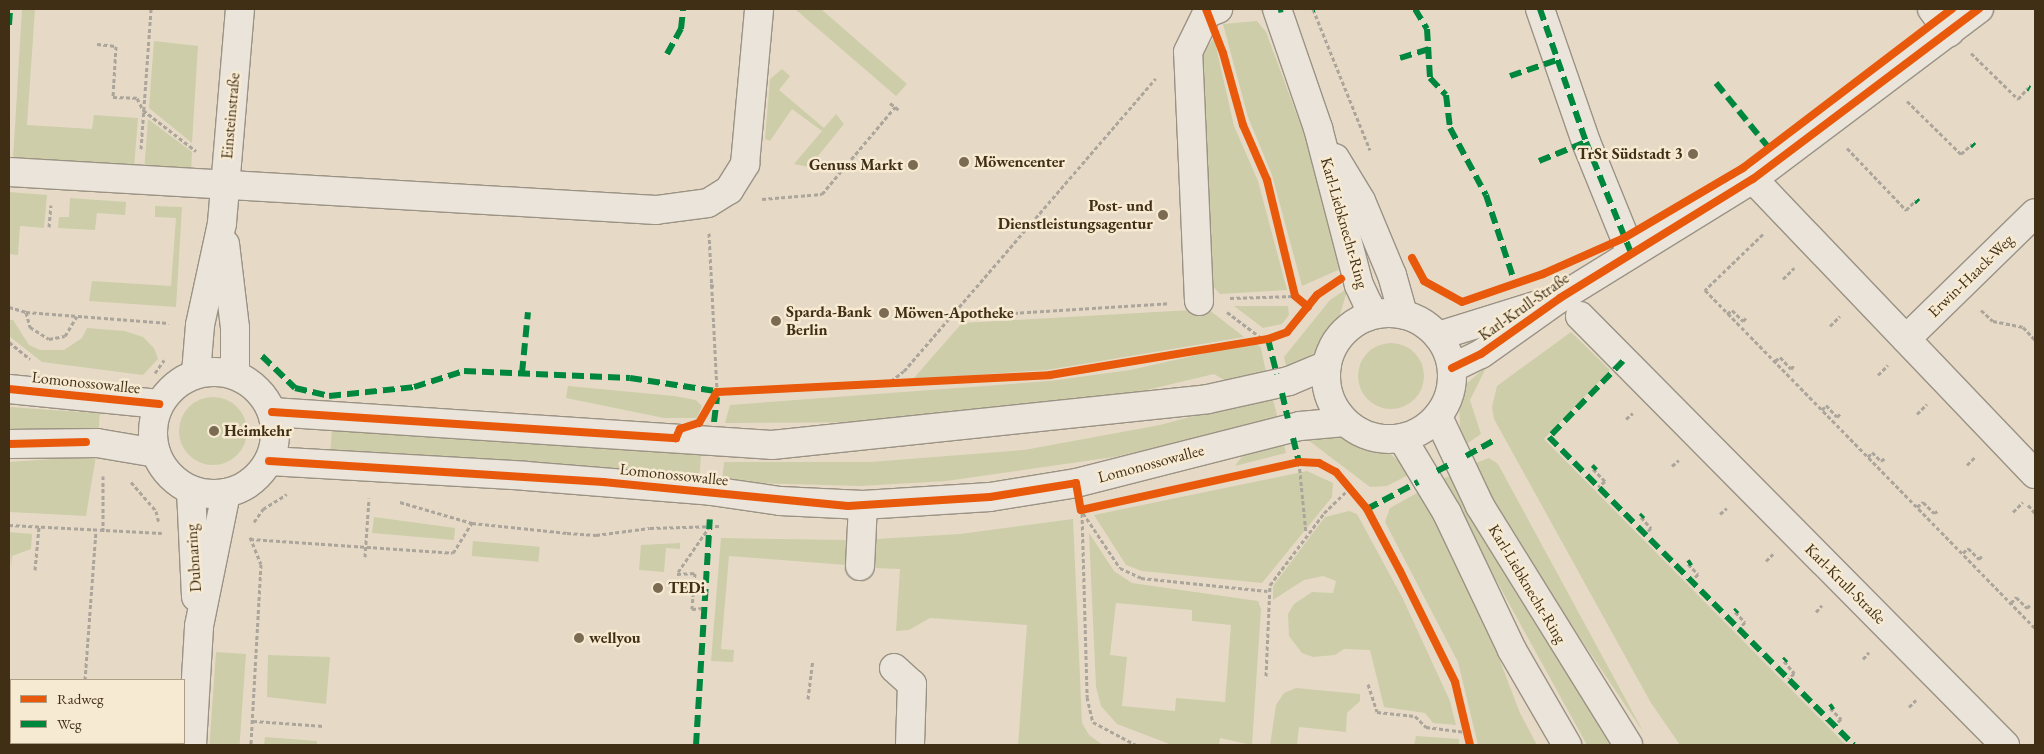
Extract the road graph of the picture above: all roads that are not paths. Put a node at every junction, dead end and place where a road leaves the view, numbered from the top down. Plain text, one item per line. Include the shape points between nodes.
1 (240, 9) edge
2 (759, 9) edge
3 (1218, 9) edge
4 (1277, 9) edge
5 (1540, 9) edge
6 (1932, 9) edge
7 (1979, 9) edge
8 (1948, 32) junction
9 (1318, 128) junction
10 (9, 172) edge
11 (1753, 178) junction
12 (225, 188) junction
13 (2035, 213) edge
14 (222, 223) junction
15 (1631, 253) junction
16 (1204, 300) road end
17 (1570, 307) junction
18 (1403, 314) junction
19 (1367, 317) junction
20 (1438, 336) junction
21 (1906, 339) junction
22 (1327, 365) junction
23 (1452, 368) junction
24 (196, 374) junction
25 (234, 375) junction
26 (9, 389) edge
27 (159, 404) junction
28 (272, 412) junction
29 (1438, 417) junction
30 (1345, 422) junction
31 (1402, 438) junction
32 (9, 444) edge
33 (156, 453) junction
34 (269, 461) junction
35 (2035, 474) edge
36 (191, 490) junction
37 (226, 493) junction
38 (862, 506) junction
39 (860, 566) dead end
40 (199, 626) junction
41 (894, 668) dead end
42 (192, 745) edge
43 (910, 745) edge
44 (1567, 745) edge
45 (1628, 745) edge
46 (2005, 745) edge

1 - 12 street, Einsteinstraße
2 - 12 street via 745,164 729,190 708,203 656,210
3 - 16 street via 1207,13 1188,52
4 - 9 street, Karl-Liebknecht-Ring
5 - 15 street via 1586,142
6 - 8 street
7 - 8 street, Karl-Krull-Straße
8 - 11 street, Karl-Krull-Straße
9 - 18 street, Karl-Liebknecht-Ring via 1361,201 1392,275
9 - 19 street, Karl-Liebknecht-Ring via 1359,285 1368,304
10 - 12 street
11 - 15 street, Karl-Krull-Straße
11 - 21 street
12 - 14 street, Einsteinstraße
13 - 21 street, Erwin-Haack-Weg
14 - 24 street, Einsteinstraße via 200,325
14 - 25 street, Einsteinstraße via 235,328
15 - 17 street, Karl-Krull-Straße
17 - 20 street, Karl-Krull-Straße
17 - 23 street, Karl-Krull-Straße
17 - 46 street, Karl-Krull-Straße
18 - 19 street
18 - 20 street via 1416,319
19 - 22 street via 1348,328 1334,344
20 - 23 street
21 - 35 street
22 - 28 street via 1289,381 1208,399 772,445
22 - 30 street via 1329,396
23 - 29 street via 1450,394
24 - 25 street
24 - 27 street, Lomonossowallee via 169,391
25 - 28 street via 262,395
26 - 27 street, Lomonossowallee
27 - 33 street, Lomonossowallee via 152,437
28 - 34 street via 275,437
29 - 31 street via 1422,431
29 - 45 street, Karl-Liebknecht-Ring via 1480,506
30 - 31 street via 1369,436
30 - 38 street, Lomonossowallee via 1300,426 1076,484 990,496
31 - 44 street via 1447,513 1512,650
32 - 33 street via 98,443
33 - 36 street via 164,468
34 - 37 street via 243,487
34 - 38 street, Lomonossowallee via 555,478
36 - 37 street
36 - 40 street, Dubnaring
37 - 40 street, Dubnaring
38 - 39 street
40 - 42 street, Dubnaring
41 - 43 street via 912,684

